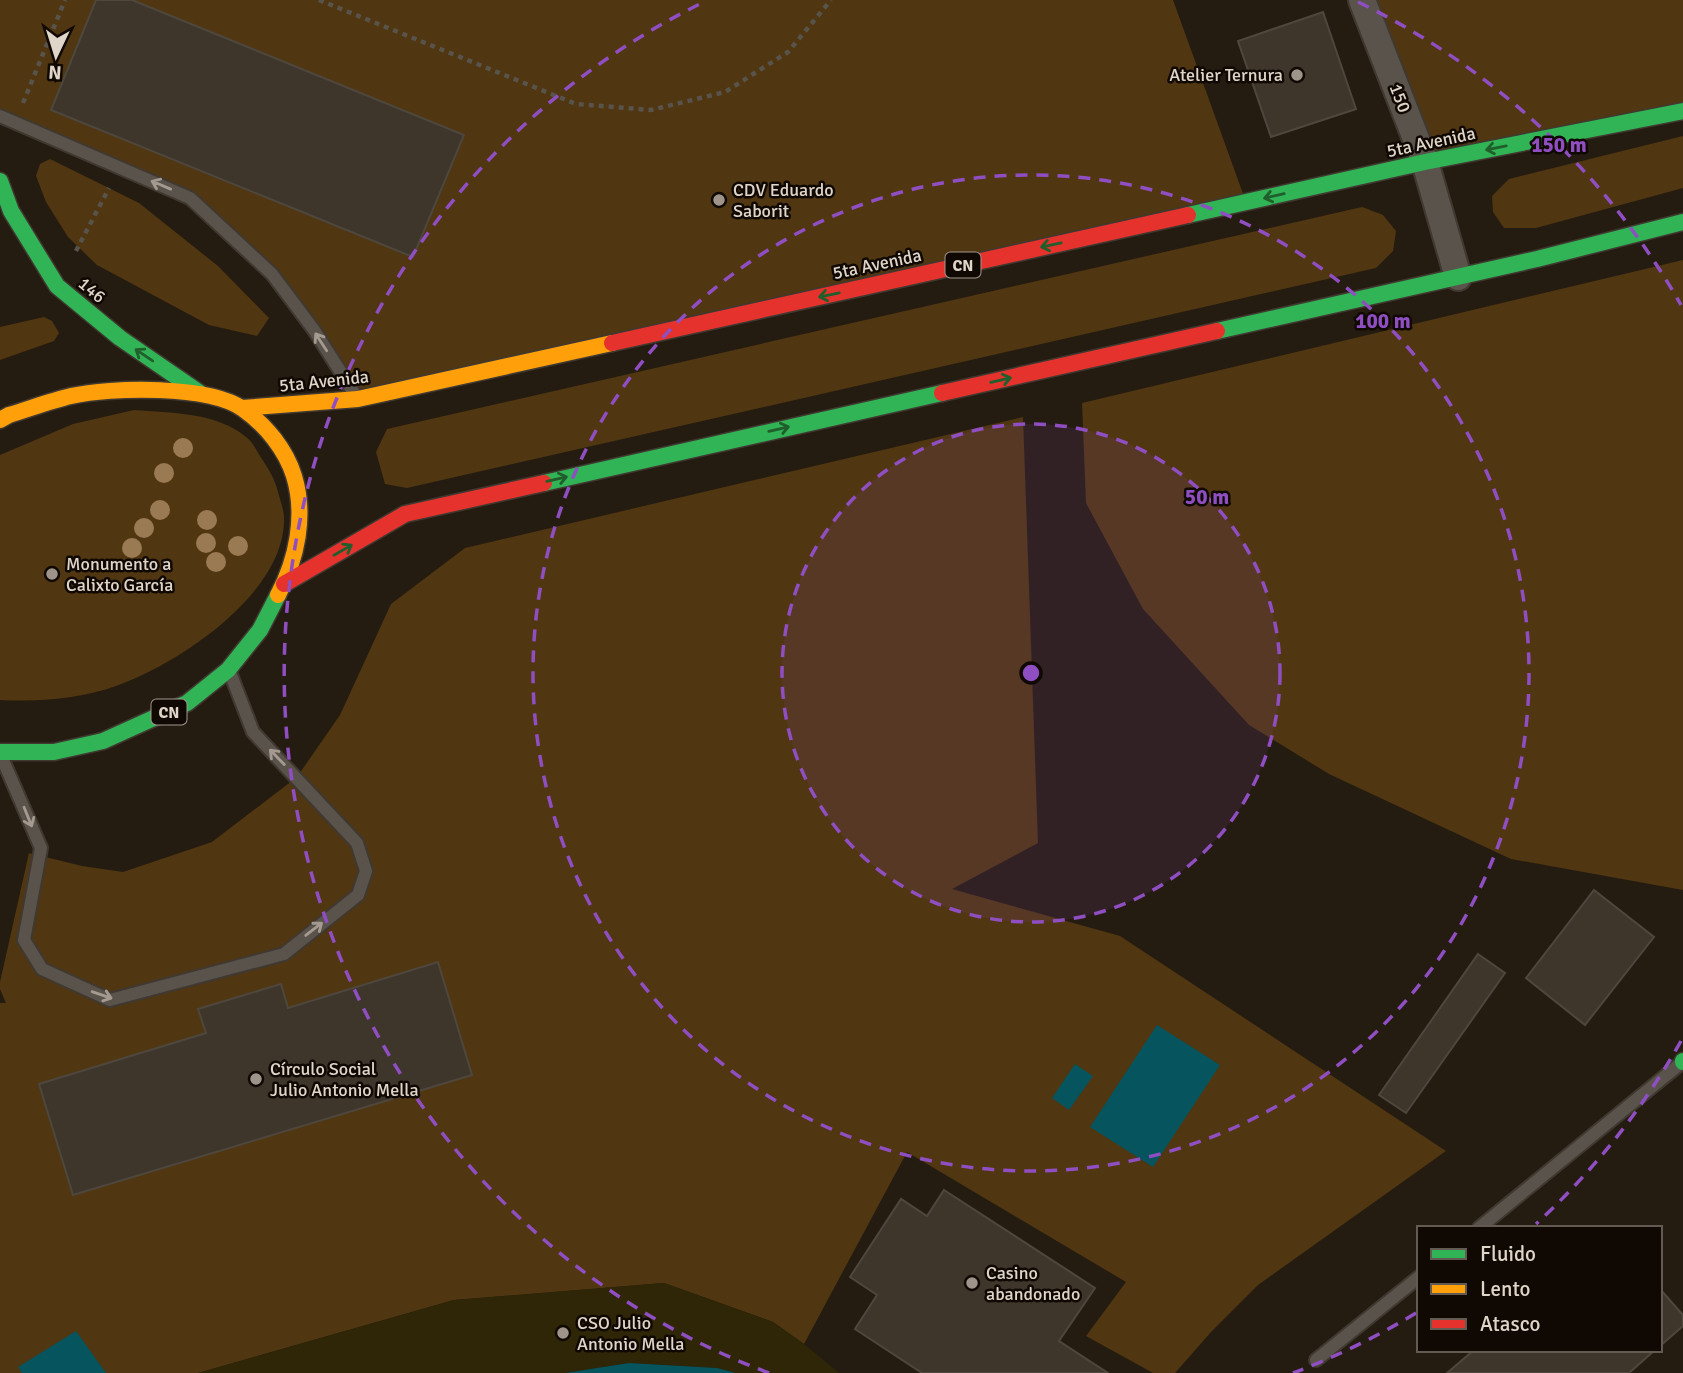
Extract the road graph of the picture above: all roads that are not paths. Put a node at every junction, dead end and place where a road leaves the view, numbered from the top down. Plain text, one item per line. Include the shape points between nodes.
1 (1362, 0) edge
2 (1683, 111) edge
3 (0, 116) edge
4 (1425, 162) junction
5 (0, 181) edge
6 (1683, 222) edge
7 (1458, 277) junction
8 (200, 393) junction
9 (358, 399) junction
10 (242, 408) junction
11 (0, 420) edge
12 (284, 584) junction
13 (228, 670) junction
14 (0, 753) edge
15 (1683, 1062) edge
16 (1481, 1226) edge
17 (1417, 1279) edge
18 (1316, 1360) dead end

1 - 4 street, 150
2 -> 4 main road, 5ta Avenida / CN
9 -> 3 lane via 272,274 190,198
4 - 7 street, 150
4 -> 9 main road, 5ta Avenida / CN
8 -> 5 main road, 146 via 120,338 57,286 11,211
6 - 7 main road
12 -> 7 main road via 405,513
8 - 10 main road, CN
8 - 11 main road, CN via 98,392
9 - 10 main road, 5ta Avenida / CN
10 - 12 main road, CN via 289,460 300,495 298,541
12 - 13 main road, CN via 260,630
13 - 14 main road, CN via 187,704 103,741 54,752
14 -> 13 lane via 41,848 24,940 42,969 110,1000 284,954 358,895 366,871 357,843 253,732
15 - 16 lane
17 - 18 lane

